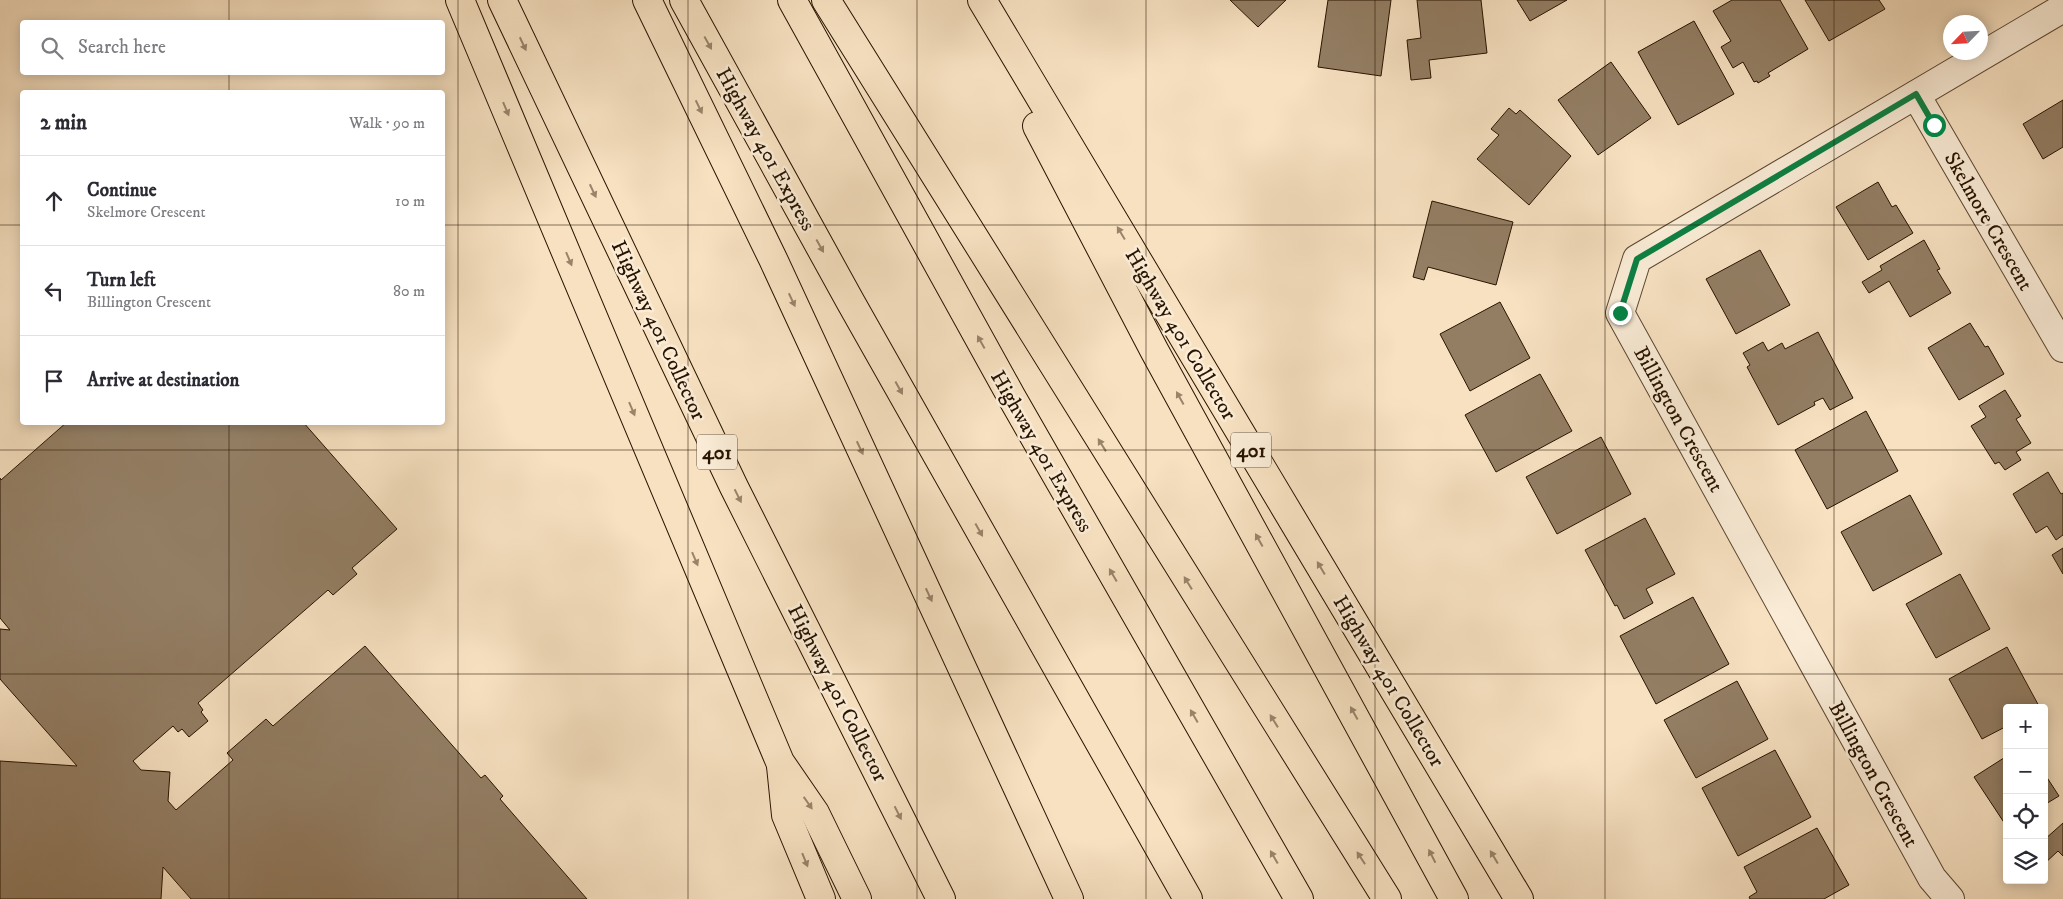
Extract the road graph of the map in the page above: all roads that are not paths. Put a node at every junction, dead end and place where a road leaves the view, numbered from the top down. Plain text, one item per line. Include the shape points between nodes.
1 (460, 0) edge
2 (502, 0) edge
3 (647, 0) edge
4 (684, 0) edge
5 (792, 0) edge
6 (826, 0) edge
7 (971, 0) edge
8 (982, 0) edge
9 (2063, 8) edge
10 (1916, 94) junction
11 (2063, 348) edge
12 (780, 762) junction
13 (821, 899) edge
14 (857, 899) edge
15 (941, 899) edge
16 (1069, 899) edge
17 (1188, 899) edge
18 (1299, 899) edge
19 (1387, 899) edge
20 (1454, 899) edge
21 (1519, 899) edge
22 (1950, 899) edge

1 -> 12 highway
2 -> 15 highway, Highway 401 Collector / 401 via 734,487
3 -> 16 highway via 777,268
4 -> 17 highway, Highway 401 Express
18 -> 5 highway, Highway 401 Express via 1006,388
19 -> 6 highway
20 -> 7 highway via 1154,350
21 -> 8 highway, Highway 401 Collector / 401
9 - 10 street, Billington Crescent
10 - 11 street, Skelmore Crescent
10 - 22 street, Billington Crescent via 1637,259 1620,313 1932,878
12 -> 13 highway via 786,815
12 -> 14 highway via 815,813

